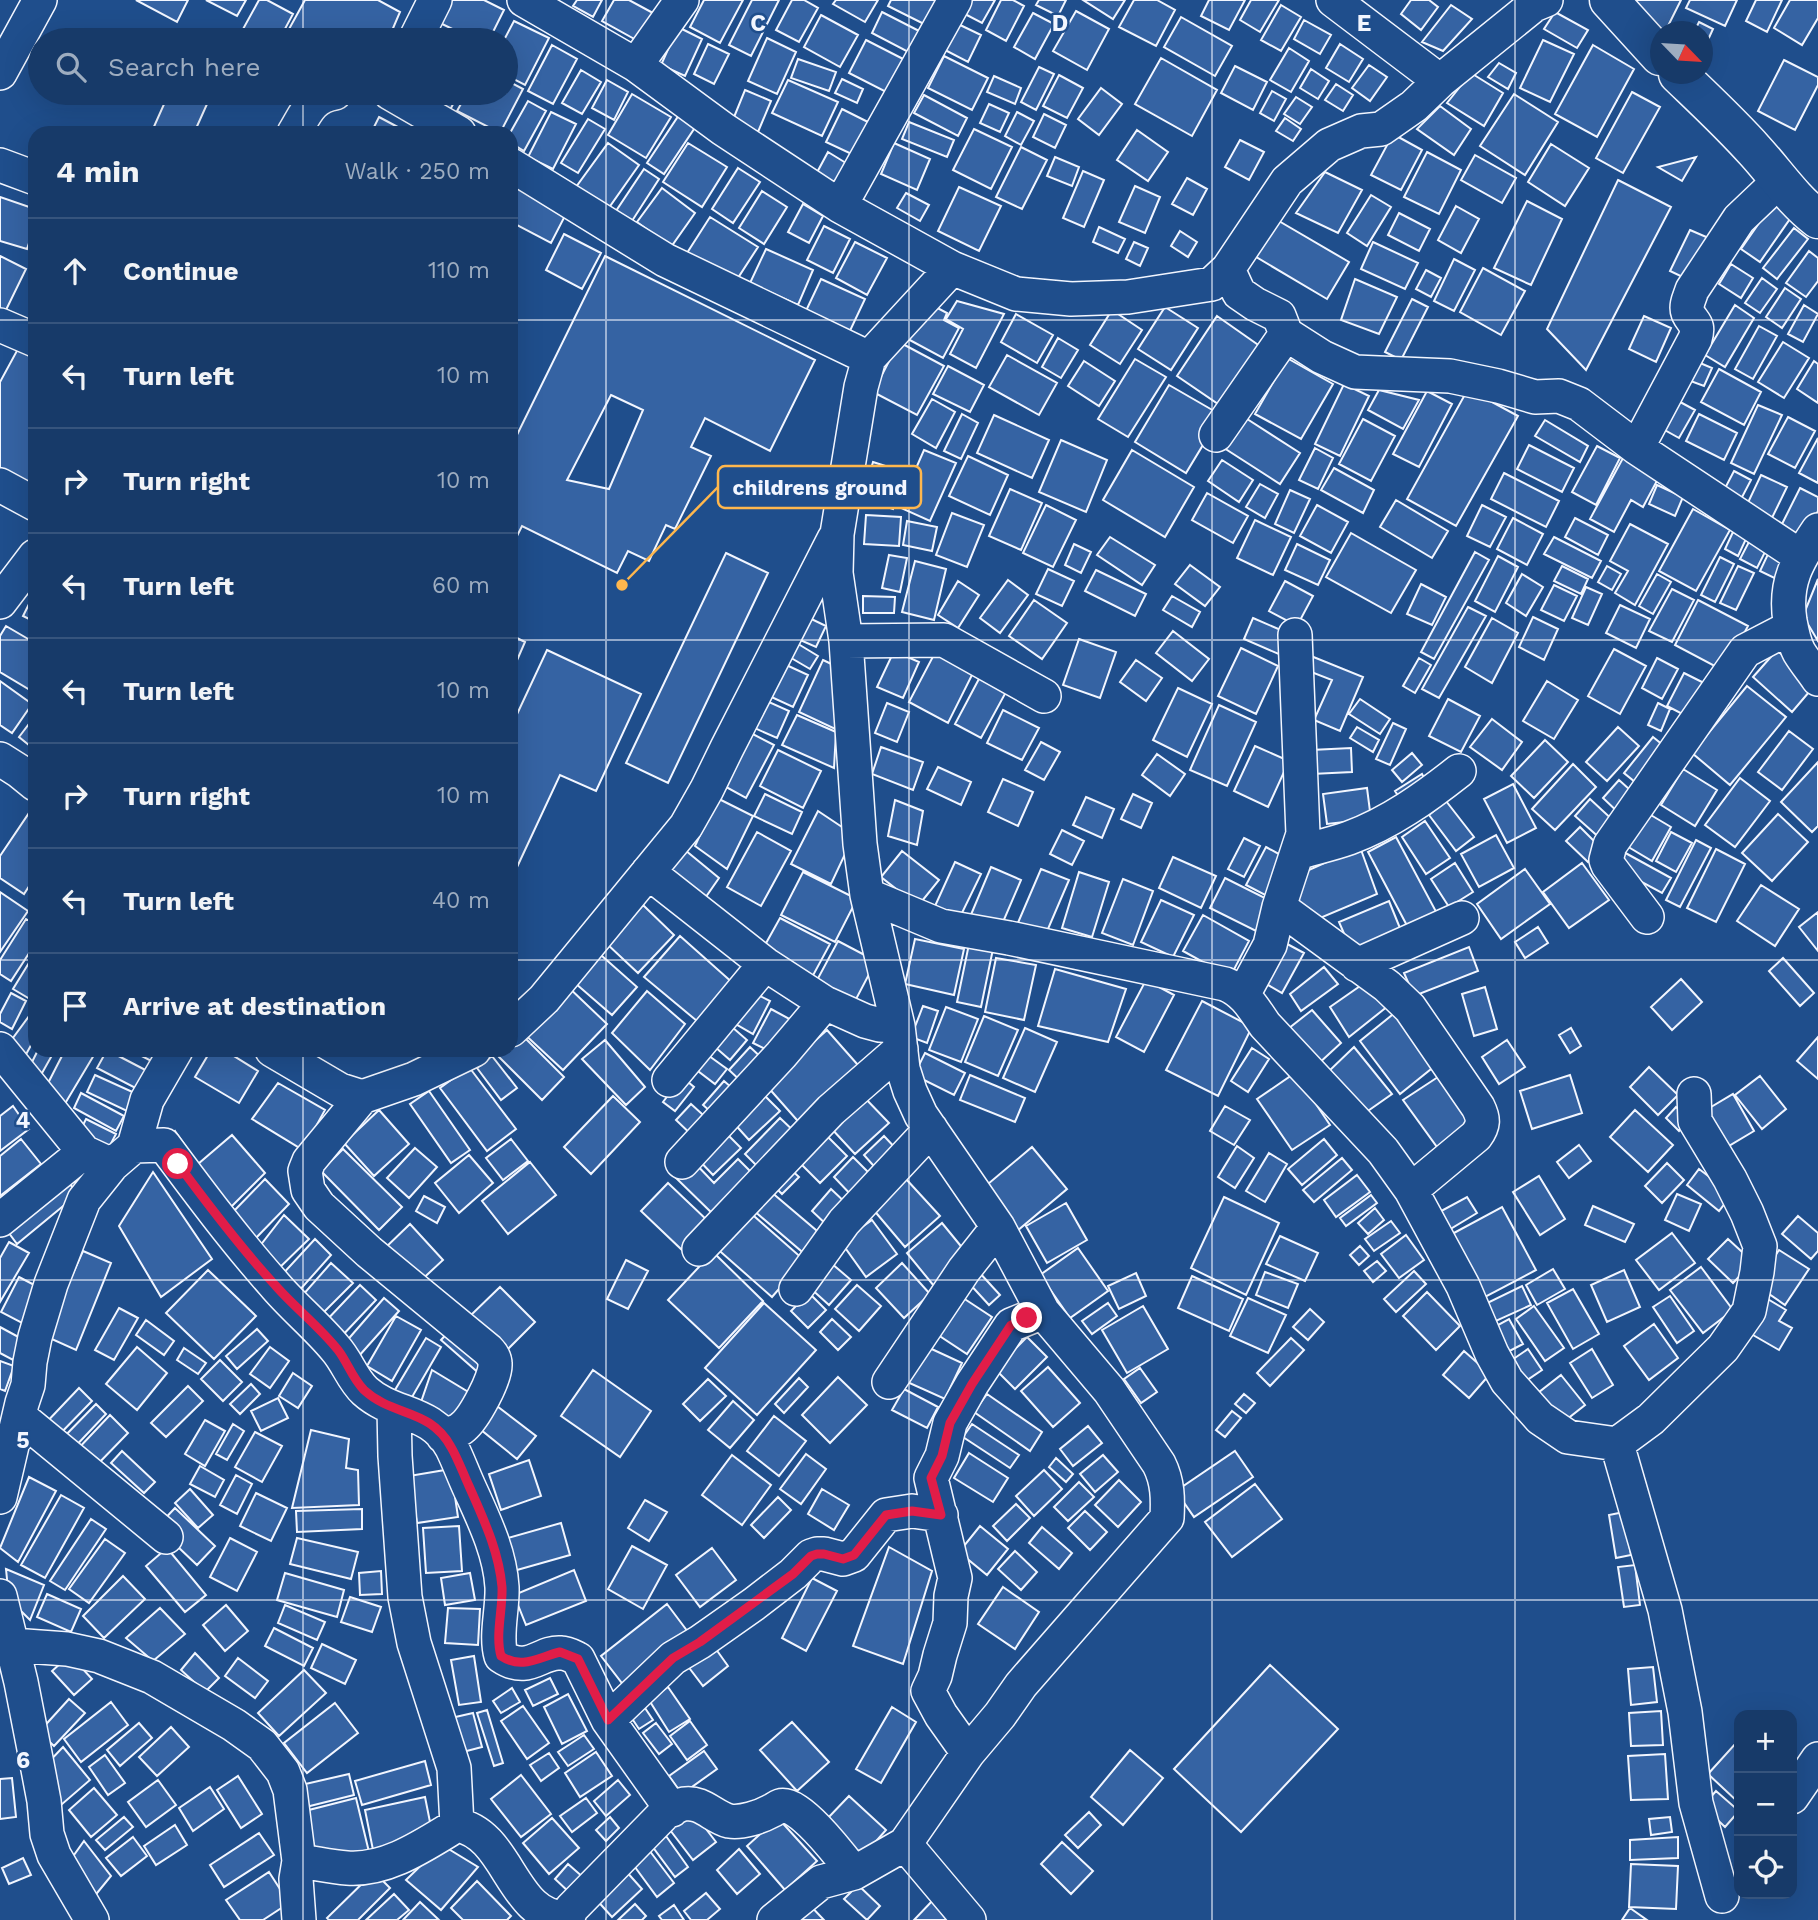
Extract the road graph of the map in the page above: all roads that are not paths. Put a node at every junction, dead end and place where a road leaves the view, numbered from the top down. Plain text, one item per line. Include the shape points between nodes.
1 (40, 0) edge
2 (435, 0) edge
3 (524, 0) edge
4 (682, 0) edge
5 (955, 0) edge
6 (1333, 0) edge
7 (1546, 0) edge
8 (1609, 0) edge
9 (421, 28) edge
10 (1650, 44) edge
11 (5, 53) edge
12 (636, 65) junction
13 (1440, 81) junction
14 (1688, 84) edge
15 (311, 105) edge
16 (411, 105) edge
17 (298, 126) edge
18 (447, 126) edge
19 (0, 165) edge
20 (518, 169) edge
21 (28, 175) edge
22 (1779, 181) junction
23 (840, 206) junction
24 (1818, 219) edge
25 (952, 268) junction
26 (1228, 269) junction
27 (0, 325) edge
28 (1286, 334) junction
29 (28, 337) edge
30 (869, 358) junction
31 (1216, 435) dead end
32 (1637, 448) junction
33 (0, 485) edge
34 (28, 500) edge
35 (836, 534) junction
36 (1809, 543) edge
37 (28, 564) edge
38 (0, 601) edge
39 (1791, 627) junction
40 (1295, 635) dead end
41 (846, 640) junction
42 (1818, 679) edge
43 (1044, 696) dead end
44 (0, 759) edge
45 (1459, 771) dead end
46 (28, 778) edge
47 (1297, 853) junction
48 (648, 872) junction
49 (867, 895) junction
50 (1279, 907) junction
51 (1647, 917) dead end
52 (1462, 918) dead end
53 (765, 964) junction
54 (1357, 965) junction
55 (1243, 995) junction
56 (825, 1003) junction
57 (518, 1023) edge
58 (899, 1038) junction
59 (0, 1049) edge
60 (172, 1057) edge
61 (284, 1057) edge
62 (460, 1057) edge
63 (669, 1080) dead end
64 (1694, 1094) dead end
65 (362, 1097) junction
66 (931, 1129) junction
67 (110, 1154) junction
68 (682, 1162) dead end
69 (1411, 1190) junction
70 (0, 1220) edge
71 (998, 1227) junction
72 (699, 1248) dead end
73 (796, 1289) dead end
74 (1043, 1312) junction
75 (889, 1382) dead end
76 (394, 1408) junction
77 (19, 1416) junction
78 (443, 1436) junction
79 (1617, 1444) junction
80 (0, 1497) edge
81 (941, 1515) junction
82 (166, 1537) dead end
83 (0, 1596) edge
84 (12, 1645) junction
85 (608, 1720) junction
86 (968, 1753) junction
87 (1818, 1759) edge
88 (1797, 1790) edge
89 (672, 1810) junction
90 (457, 1825) junction
91 (905, 1844) junction
92 (299, 1860) junction
93 (855, 1873) junction
94 (1723, 1896) edge
95 (92, 1920) edge
96 (299, 1920) edge
97 (774, 1920) edge
98 (969, 1920) edge

1 - 11 street
2 - 9 street
3 - 12 street
4 - 12 street
5 - 23 street
6 - 13 street
7 - 13 street
8 - 10 main road
12 - 23 street via 723,130
13 - 26 street via 1381,129 1361,131 1329,145 1287,181
14 - 22 main road
15 - 17 street
16 - 18 street
19 - 21 street
20 - 30 street via 665,260
22 - 24 main road
22 - 32 street via 1738,219 1692,290 1687,310 1695,322 1695,339
23 - 25 street
25 - 26 street via 1016,294 1071,299 1128,297 1212,284
25 - 30 street
26 - 28 street via 1239,293 1279,316
27 - 29 street
28 - 31 street
28 - 32 street via 1355,372 1450,376 1535,397 1559,396 1578,404
30 - 35 street
32 - 36 street
33 - 34 street
35 - 41 street via 836,573
35 - 48 street via 696,810
36 - 39 street via 1789,584
37 - 38 street
39 - 42 street via 1798,651
39 - 51 street via 1745,651 1610,845 1608,865
40 - 47 street via 1303,834
41 - 43 street via 944,640
41 - 49 street
44 - 46 street
45 - 47 street via 1388,820 1350,838
47 - 50 street
48 - 53 street
48 - 57 street via 544,999
49 - 55 street via 941,926 1225,984
49 - 58 street
50 - 54 street
50 - 55 street via 1270,945
52 - 54 street
53 - 56 street
53 - 63 street
54 - 69 street via 1410,1008 1482,1116 1476,1136
55 - 69 street via 1265,1025 1383,1151
56 - 58 street via 880,1025
56 - 68 street
58 - 66 street via 909,1091
58 - 72 street
59 - 67 street
60 - 67 street
61 - 65 street via 340,1090
62 - 65 street
64 - 79 street via 1695,1121 1748,1213 1760,1246 1749,1311 1723,1348 1651,1419
65 - 78 street via 309,1161 305,1171 308,1190 369,1252 493,1356 495,1368 477,1409 460,1430
66 - 71 street
66 - 73 street via 844,1222
67 - 70 street
67 - 76 street via 164,1145 274,1285 337,1350 359,1384
67 - 77 street via 84,1200 51,1284
69 - 79 street via 1507,1381 1541,1418 1568,1437
71 - 74 street
71 - 75 street
74 - 81 street via 1011,1325 950,1423 931,1478
74 - 86 street via 1108,1390 1159,1464 1168,1496 1167,1518
76 - 78 street via 424,1419
76 - 90 street via 405,1597 414,1643 454,1768
77 - 80 street
77 - 82 street
78 - 85 street via 496,1556 502,1586 501,1656 520,1663 560,1652 578,1659
79 - 94 street via 1665,1610 1696,1802
81 - 85 street via 912,1511 886,1515 854,1555 843,1559 811,1556 793,1574 673,1658
81 - 86 street via 955,1578 950,1623 928,1691
83 - 84 street
84 - 92 street via 88,1653 152,1677 262,1745 283,1772 290,1790
84 - 95 street via 47,1834 54,1855
85 - 89 street
86 - 91 street
87 - 88 street
89 - 90 street via 571,1909 568,1918 553,1918 537,1910 485,1839
89 - 93 street via 683,1804 698,1805 731,1821 788,1805 821,1832
90 - 92 street via 380,1865 349,1868
91 - 93 street
91 - 98 street
92 - 96 street
93 - 97 street via 821,1882

